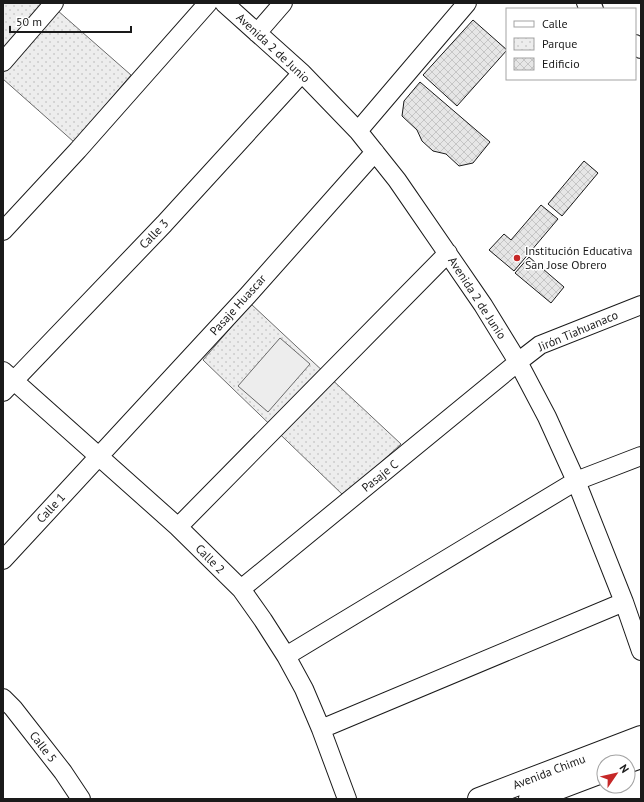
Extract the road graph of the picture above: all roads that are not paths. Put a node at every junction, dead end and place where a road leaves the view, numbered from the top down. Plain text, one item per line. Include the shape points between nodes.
1 (54, 3) edge
2 (208, 3) edge
3 (224, 3) edge
4 (283, 3) edge
5 (467, 3) edge
6 (257, 33) junction
7 (3, 62) edge
8 (302, 73) junction
9 (358, 131) junction
10 (375, 152) junction
11 (3, 231) edge
12 (448, 254) junction
13 (641, 305) edge
14 (518, 362) junction
15 (7, 381) edge
16 (99, 456) junction
17 (641, 456) edge
18 (576, 481) junction
19 (178, 527) junction
20 (3, 560) edge
21 (241, 589) junction
22 (624, 602) junction
23 (641, 651) edge
24 (286, 656) junction
25 (6, 708) edge
26 (321, 729) junction
27 (641, 737) edge
28 (596, 774) edge
29 (81, 799) edge
30 (347, 799) edge
31 (479, 799) edge
32 (530, 799) edge

1 - 7 street
2 - 11 street
3 - 6 street, Avenida 2 de Junio
4 - 6 street
5 - 9 street
6 - 8 street, Avenida 2 de Junio
8 - 9 street, Avenida 2 de Junio
8 - 15 street, Calle 3 via 164,224
9 - 10 street, Avenida 2 de Junio
10 - 12 street, Avenida 2 de Junio
10 - 16 street, Pasaje Huascar via 248,295
12 - 14 street, Avenida 2 de Junio
12 - 19 street
13 - 14 street, Jirón Tiahuanaco via 540,345
14 - 18 street, Avenida 2 de Junio
14 - 21 street, Pasaje C
15 - 16 street, Calle 2
16 - 19 street, Calle 2
16 - 20 street, Calle 1
17 - 18 street
18 - 22 street, Avenida 2 de Junio
18 - 24 street
19 - 21 street, Calle 2
21 - 24 street, Calle 2
22 - 23 street, Avenida 2 de Junio
22 - 26 street
24 - 26 street, Calle 2
25 - 29 street, Calle 5 via 63,772
26 - 30 street, Calle 2
27 - 31 main road, Avenida Chimu
28 - 32 main road, Avenida Chimu

